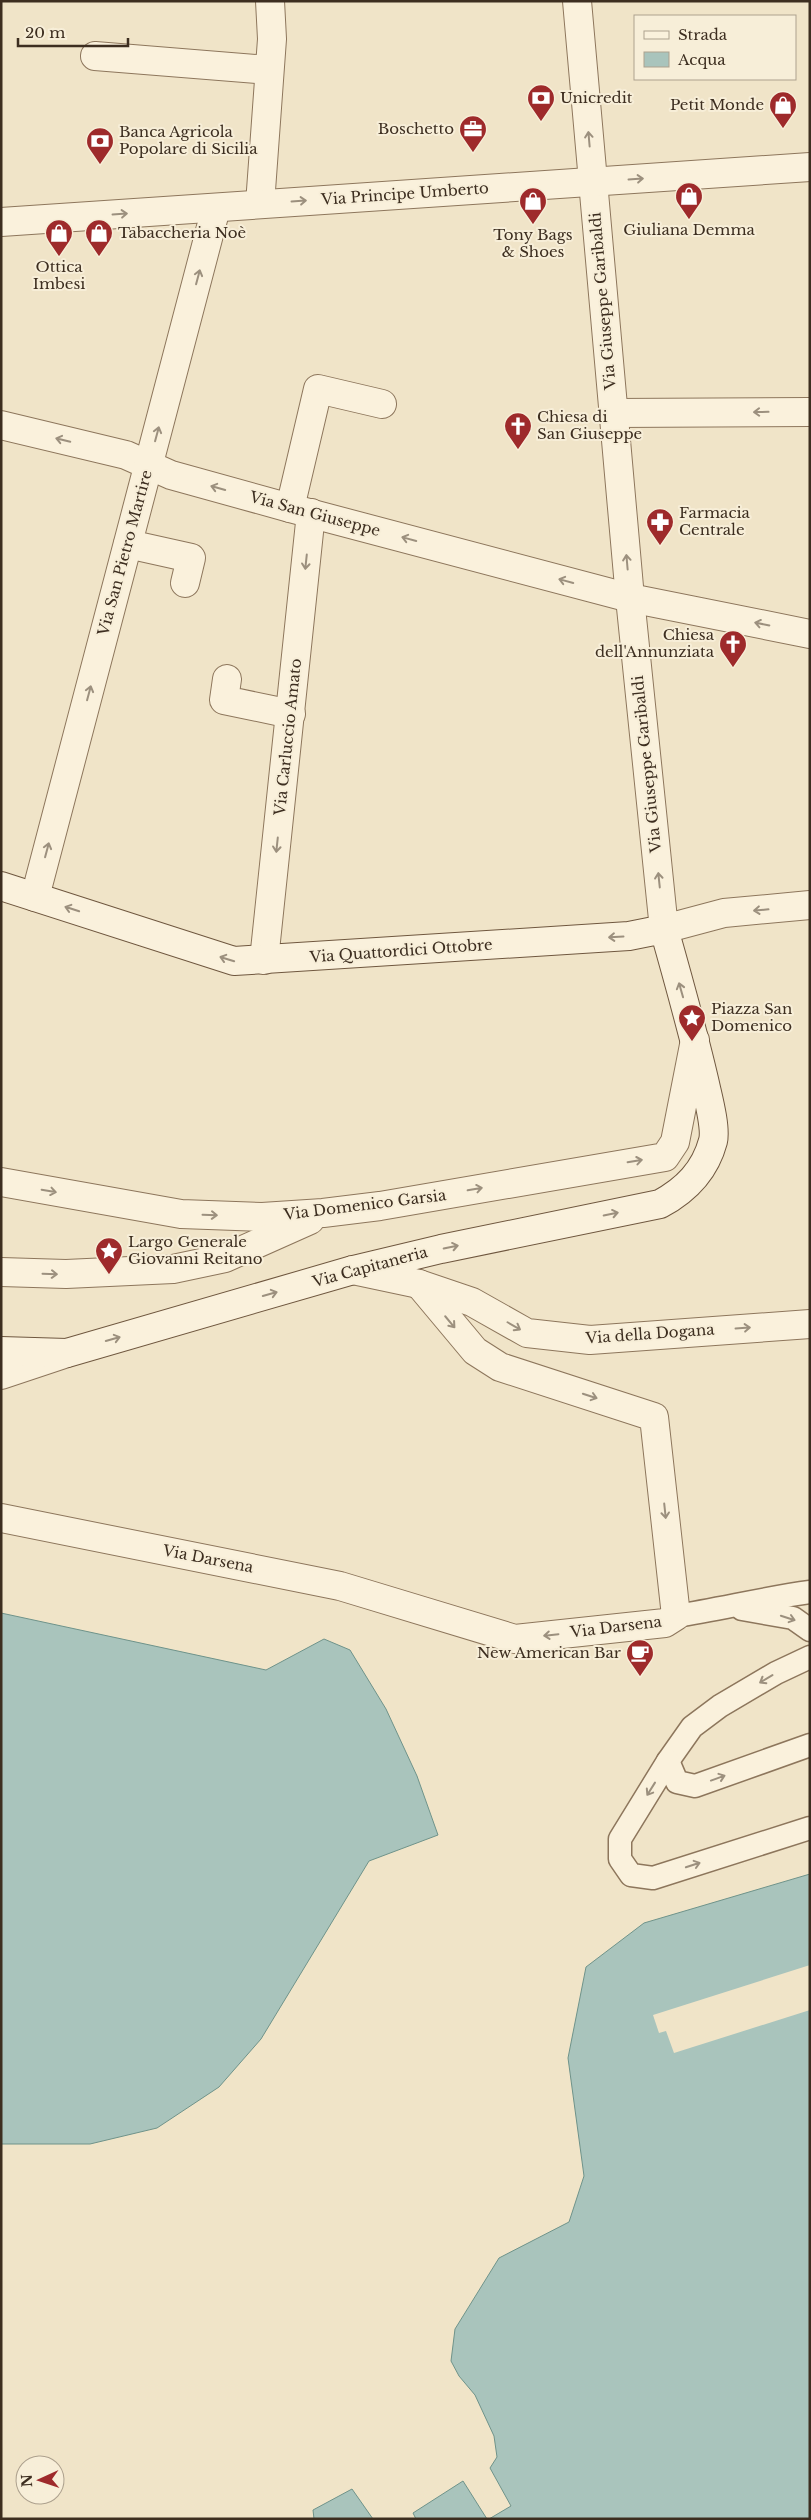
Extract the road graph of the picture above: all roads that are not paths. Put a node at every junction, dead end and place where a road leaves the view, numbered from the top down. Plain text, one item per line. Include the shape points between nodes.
1 (270, 1) edge
2 (576, 1) edge
3 (95, 56) dead end
4 (269, 70) junction
5 (810, 168) edge
6 (593, 182) junction
7 (260, 204) junction
8 (216, 208) junction
9 (1, 222) edge
10 (382, 404) dead end
11 (810, 412) edge
12 (614, 413) junction
13 (1, 424) edge
14 (148, 465) junction
15 (301, 511) junction
16 (128, 544) junction
17 (185, 583) dead end
18 (630, 598) junction
19 (810, 634) edge
20 (227, 679) dead end
21 (291, 714) junction
22 (1, 886) edge
23 (35, 897) junction
24 (810, 906) edge
25 (664, 929) junction
26 (264, 960) junction
27 (695, 1040) junction
28 (714, 1140) joint
29 (1, 1182) edge
30 (323, 1213) junction
31 (353, 1270) junction
32 (1, 1272) edge
33 (419, 1284) junction
34 (810, 1324) edge
35 (1, 1351) edge
36 (66, 1353) junction
37 (1, 1375) edge
38 (1, 1518) edge
39 (810, 1592) edge
40 (729, 1608) junction
41 (676, 1616) junction
42 (810, 1630) edge
43 (810, 1658) edge
44 (810, 1745) edge
45 (668, 1761) junction
46 (810, 1828) edge

1 - 4 street via 272,39
6 -> 2 street, Via Giuseppe Garibaldi
3 - 4 street
4 - 7 street
6 -> 5 street, Via Principe Umberto
7 -> 6 street, Via Principe Umberto
6 - 12 street, Via Giuseppe Garibaldi
7 - 8 street, Via Principe Umberto
9 -> 8 street, Via Principe Umberto
14 -> 8 street, Via San Pietro Martire
10 - 15 street, Via Carluccio Amato via 318,389
11 -> 12 street
18 -> 12 street, Via Giuseppe Garibaldi
14 -> 13 street, Via San Giuseppe via 126,455
15 -> 14 street, Via San Giuseppe via 171,475
14 - 16 street, Via San Pietro Martire
18 -> 15 street, Via San Giuseppe
15 -> 21 street, Via Carluccio Amato
16 - 17 street via 190,558
23 -> 16 street, Via San Pietro Martire
19 -> 18 street, Via San Giuseppe
25 -> 18 street, Via Giuseppe Garibaldi
20 - 21 street via 224,700
21 -> 26 street, Via Carluccio Amato
22 - 23 street, Via Quattordici Ottobre
26 -> 23 street, Via Quattordici Ottobre via 234,961
24 -> 25 street, Via Quattordici Ottobre via 724,913
25 -> 26 street, Via Quattordici Ottobre via 629,936
27 -> 25 street, Via Giuseppe Garibaldi
27 - 28 street, Via Giuseppe Garibaldi
30 -> 27 street, Via Domenico Garsia via 665,1157 675,1142
31 -> 28 street, Via Capitaneria via 660,1204 681,1192 699,1172
29 -> 30 street, Via Domenico Garsia via 181,1214 262,1217
32 -> 30 street via 66,1274 172,1269 225,1258
31 - 33 street, Via della Dogana
36 -> 31 street, Via Capitaneria
33 -> 34 street, Via della Dogana via 472,1302 527,1333 590,1340
33 -> 41 street, Via Darsena via 475,1351 500,1367 654,1417
35 - 36 street
36 - 37 street, Via Capitaneria
41 -> 38 street, Via Darsena via 665,1623 515,1639 340,1586
39 - 40 lane
40 - 41 lane
40 -> 42 lane via 793,1618
43 -> 45 lane via 776,1673 720,1706 692,1727
45 -> 44 lane via 677,1782 695,1786
45 -> 46 lane via 620,1839 620,1859 631,1874 654,1878

